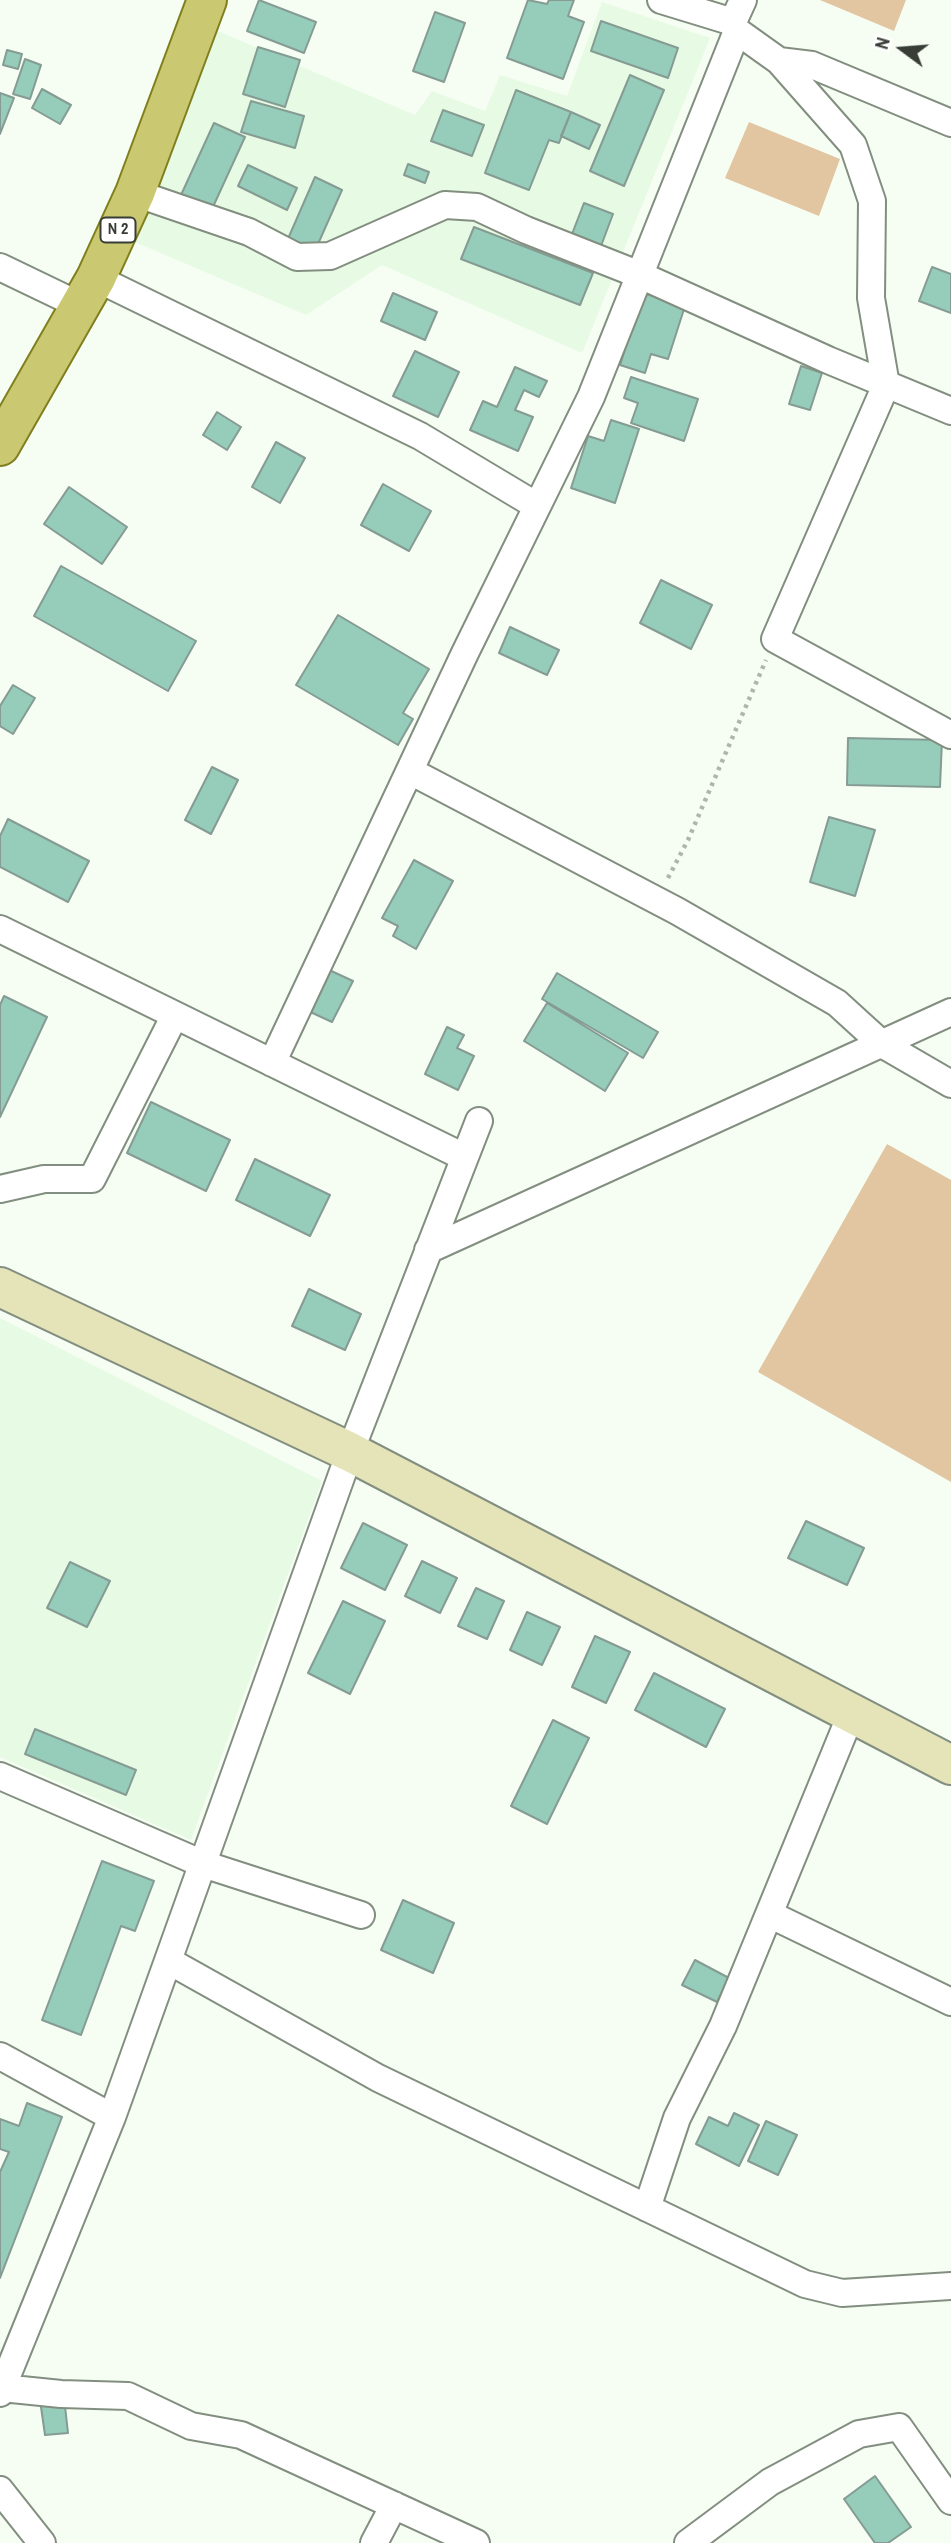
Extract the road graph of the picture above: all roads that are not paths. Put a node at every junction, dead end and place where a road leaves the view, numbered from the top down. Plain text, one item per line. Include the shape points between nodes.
1 (207, 0) edge
2 (661, 0) edge
3 (738, 18) edge
4 (779, 61) junction
5 (951, 123) edge
6 (135, 193) junction
7 (0, 267) edge
8 (640, 275) junction
9 (88, 292) junction
10 (886, 385) junction
11 (951, 411) edge
12 (0, 446) edge
13 (537, 506) junction
14 (951, 735) edge
15 (410, 771) junction
16 (0, 929) edge
17 (951, 1012) edge
18 (174, 1015) junction
19 (882, 1044) junction
20 (272, 1063) junction
21 (951, 1084) edge
22 (479, 1121) dead end
23 (464, 1157) junction
24 (0, 1189) edge
25 (428, 1250) junction
26 (0, 1287) edge
27 (350, 1452) junction
28 (852, 1712) junction
29 (951, 1765) edge
30 (0, 1776) edge
31 (203, 1864) junction
32 (769, 1914) junction
33 (361, 1915) dead end
34 (169, 1961) junction
35 (951, 2002) edge
36 (0, 2056) edge
37 (111, 2117) junction
38 (647, 2208) junction
39 (951, 2286) edge
40 (1, 2391) edge
41 (0, 2490) edge
42 (951, 2501) edge
43 (394, 2505) junction
44 (42, 2543) edge
45 (374, 2543) edge
46 (476, 2543) edge
47 (688, 2543) edge

1 - 6 main road, N 2
2 - 3 street
3 - 4 street
3 - 8 street
4 - 5 street via 812,65
4 - 10 street via 853,145 872,201 871,298
6 - 8 street via 248,232 297,257 330,256 445,205 478,207
6 - 9 main road, N 2
7 - 9 street
8 - 10 street
8 - 13 street via 591,397
9 - 12 main road, N 2
9 - 13 street via 420,436
10 - 11 street
10 - 14 street via 775,639
13 - 15 street
15 - 19 street via 677,911 838,1003
15 - 20 street
16 - 18 street
17 - 19 street
18 - 20 street
18 - 24 street via 92,1179 44,1179
19 - 21 street
19 - 25 street
20 - 23 street
22 - 23 street
23 - 25 street
25 - 27 street
26 - 27 street
27 - 28 street
27 - 31 street
28 - 29 street
28 - 32 street
30 - 31 street
31 - 33 street
31 - 34 street
32 - 35 street
32 - 38 street via 723,2026 677,2118
34 - 37 street
34 - 38 street via 378,2078
36 - 37 street
37 - 40 street
38 - 39 street via 805,2284 842,2293
40 - 43 street via 128,2396 191,2426 241,2435
41 - 44 street
42 - 47 street via 899,2427 859,2434 770,2482
43 - 45 street
43 - 46 street

